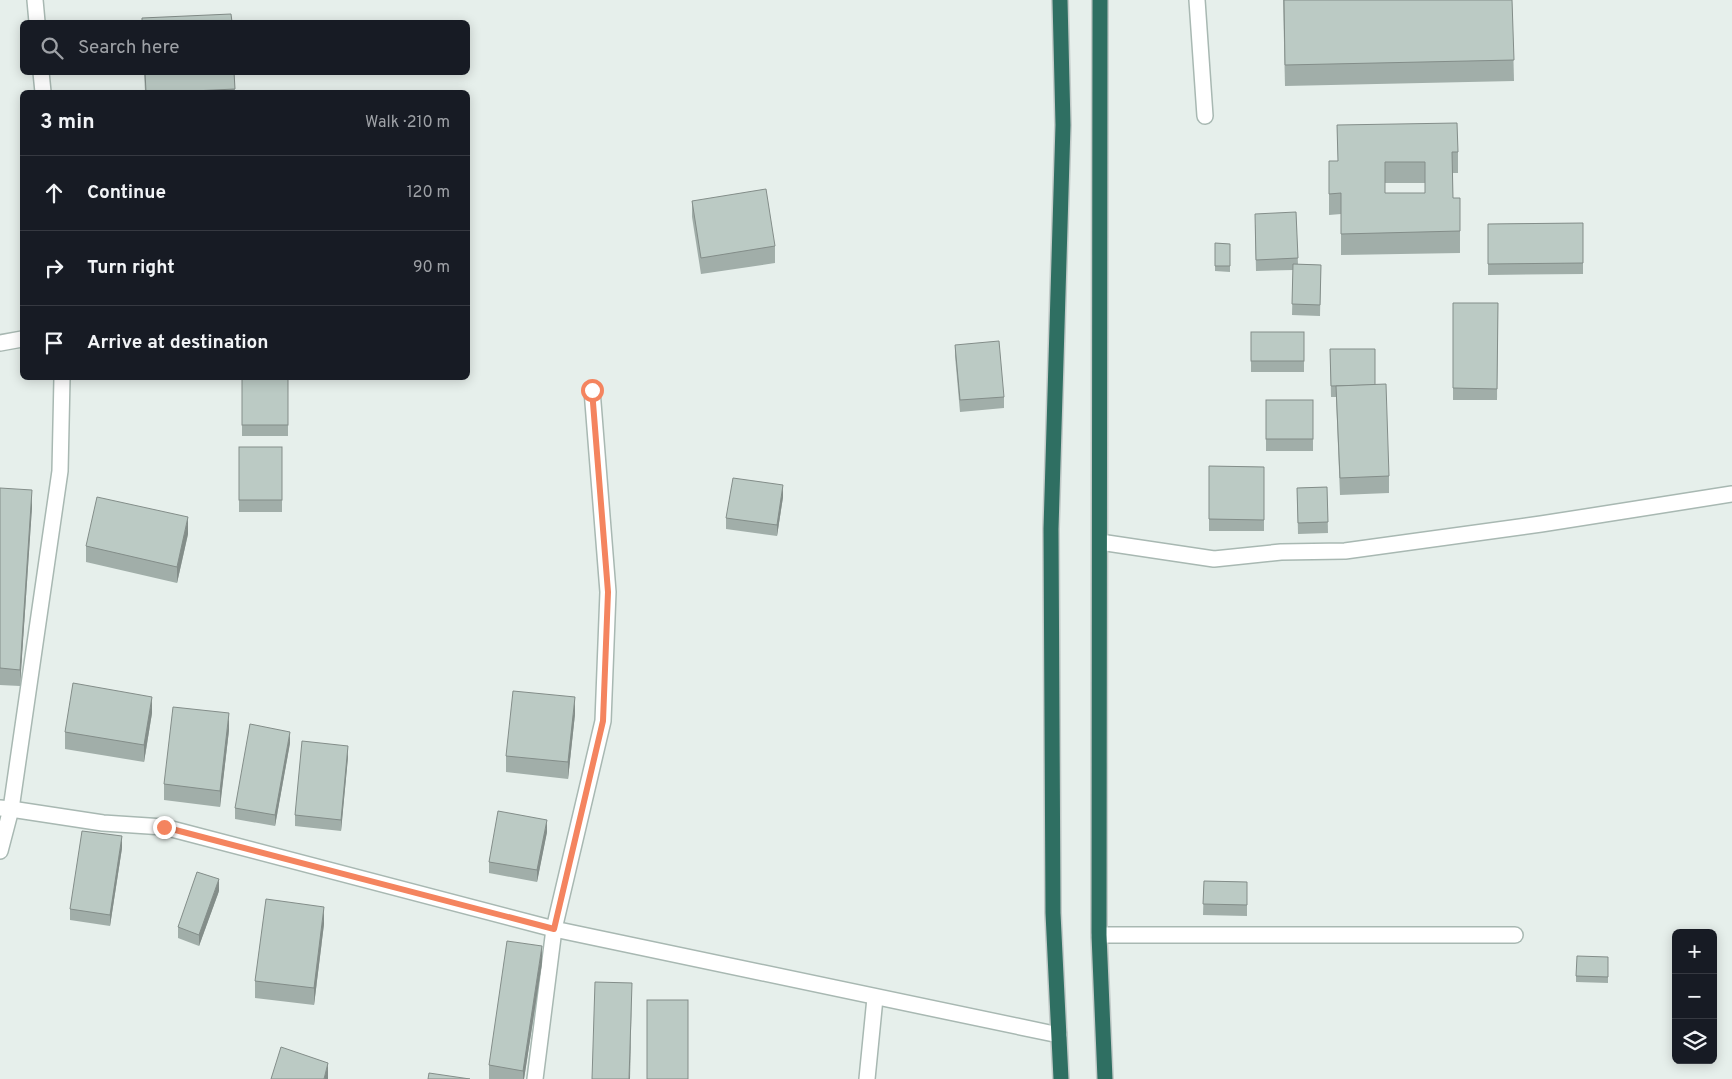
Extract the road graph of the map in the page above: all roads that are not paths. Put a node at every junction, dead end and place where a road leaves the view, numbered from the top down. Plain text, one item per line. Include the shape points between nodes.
1 (36, 0) edge
2 (1060, 0) edge
3 (1100, 0) edge
4 (1197, 0) edge
5 (37, 20) edge
6 (41, 75) edge
7 (43, 90) edge
8 (1205, 116) dead end
9 (20, 339) edge
10 (0, 343) edge
11 (62, 380) edge
12 (592, 390) dead end
13 (1732, 494) edge
14 (1100, 542) junction
15 (6, 808) edge
16 (0, 851) edge
17 (554, 929) junction
18 (1099, 935) junction
19 (1515, 935) dead end
20 (875, 998) junction
21 (1059, 1035) junction
22 (535, 1079) edge
23 (867, 1079) edge
24 (1061, 1079) edge
25 (1105, 1079) edge

1 - 5 street
2 - 21 highway via 1063,125 1051,529 1053,913
3 - 14 highway
4 - 8 street
6 - 7 street
9 - 10 street
11 - 15 street via 60,471
12 - 17 street via 608,592 603,721
13 - 14 street via 1345,551 1281,552 1214,559
14 - 18 highway
15 - 16 street
15 - 17 street via 103,823 164,827
17 - 20 street
17 - 22 street
18 - 19 street
18 - 25 highway
20 - 21 street
20 - 23 street
21 - 24 highway

